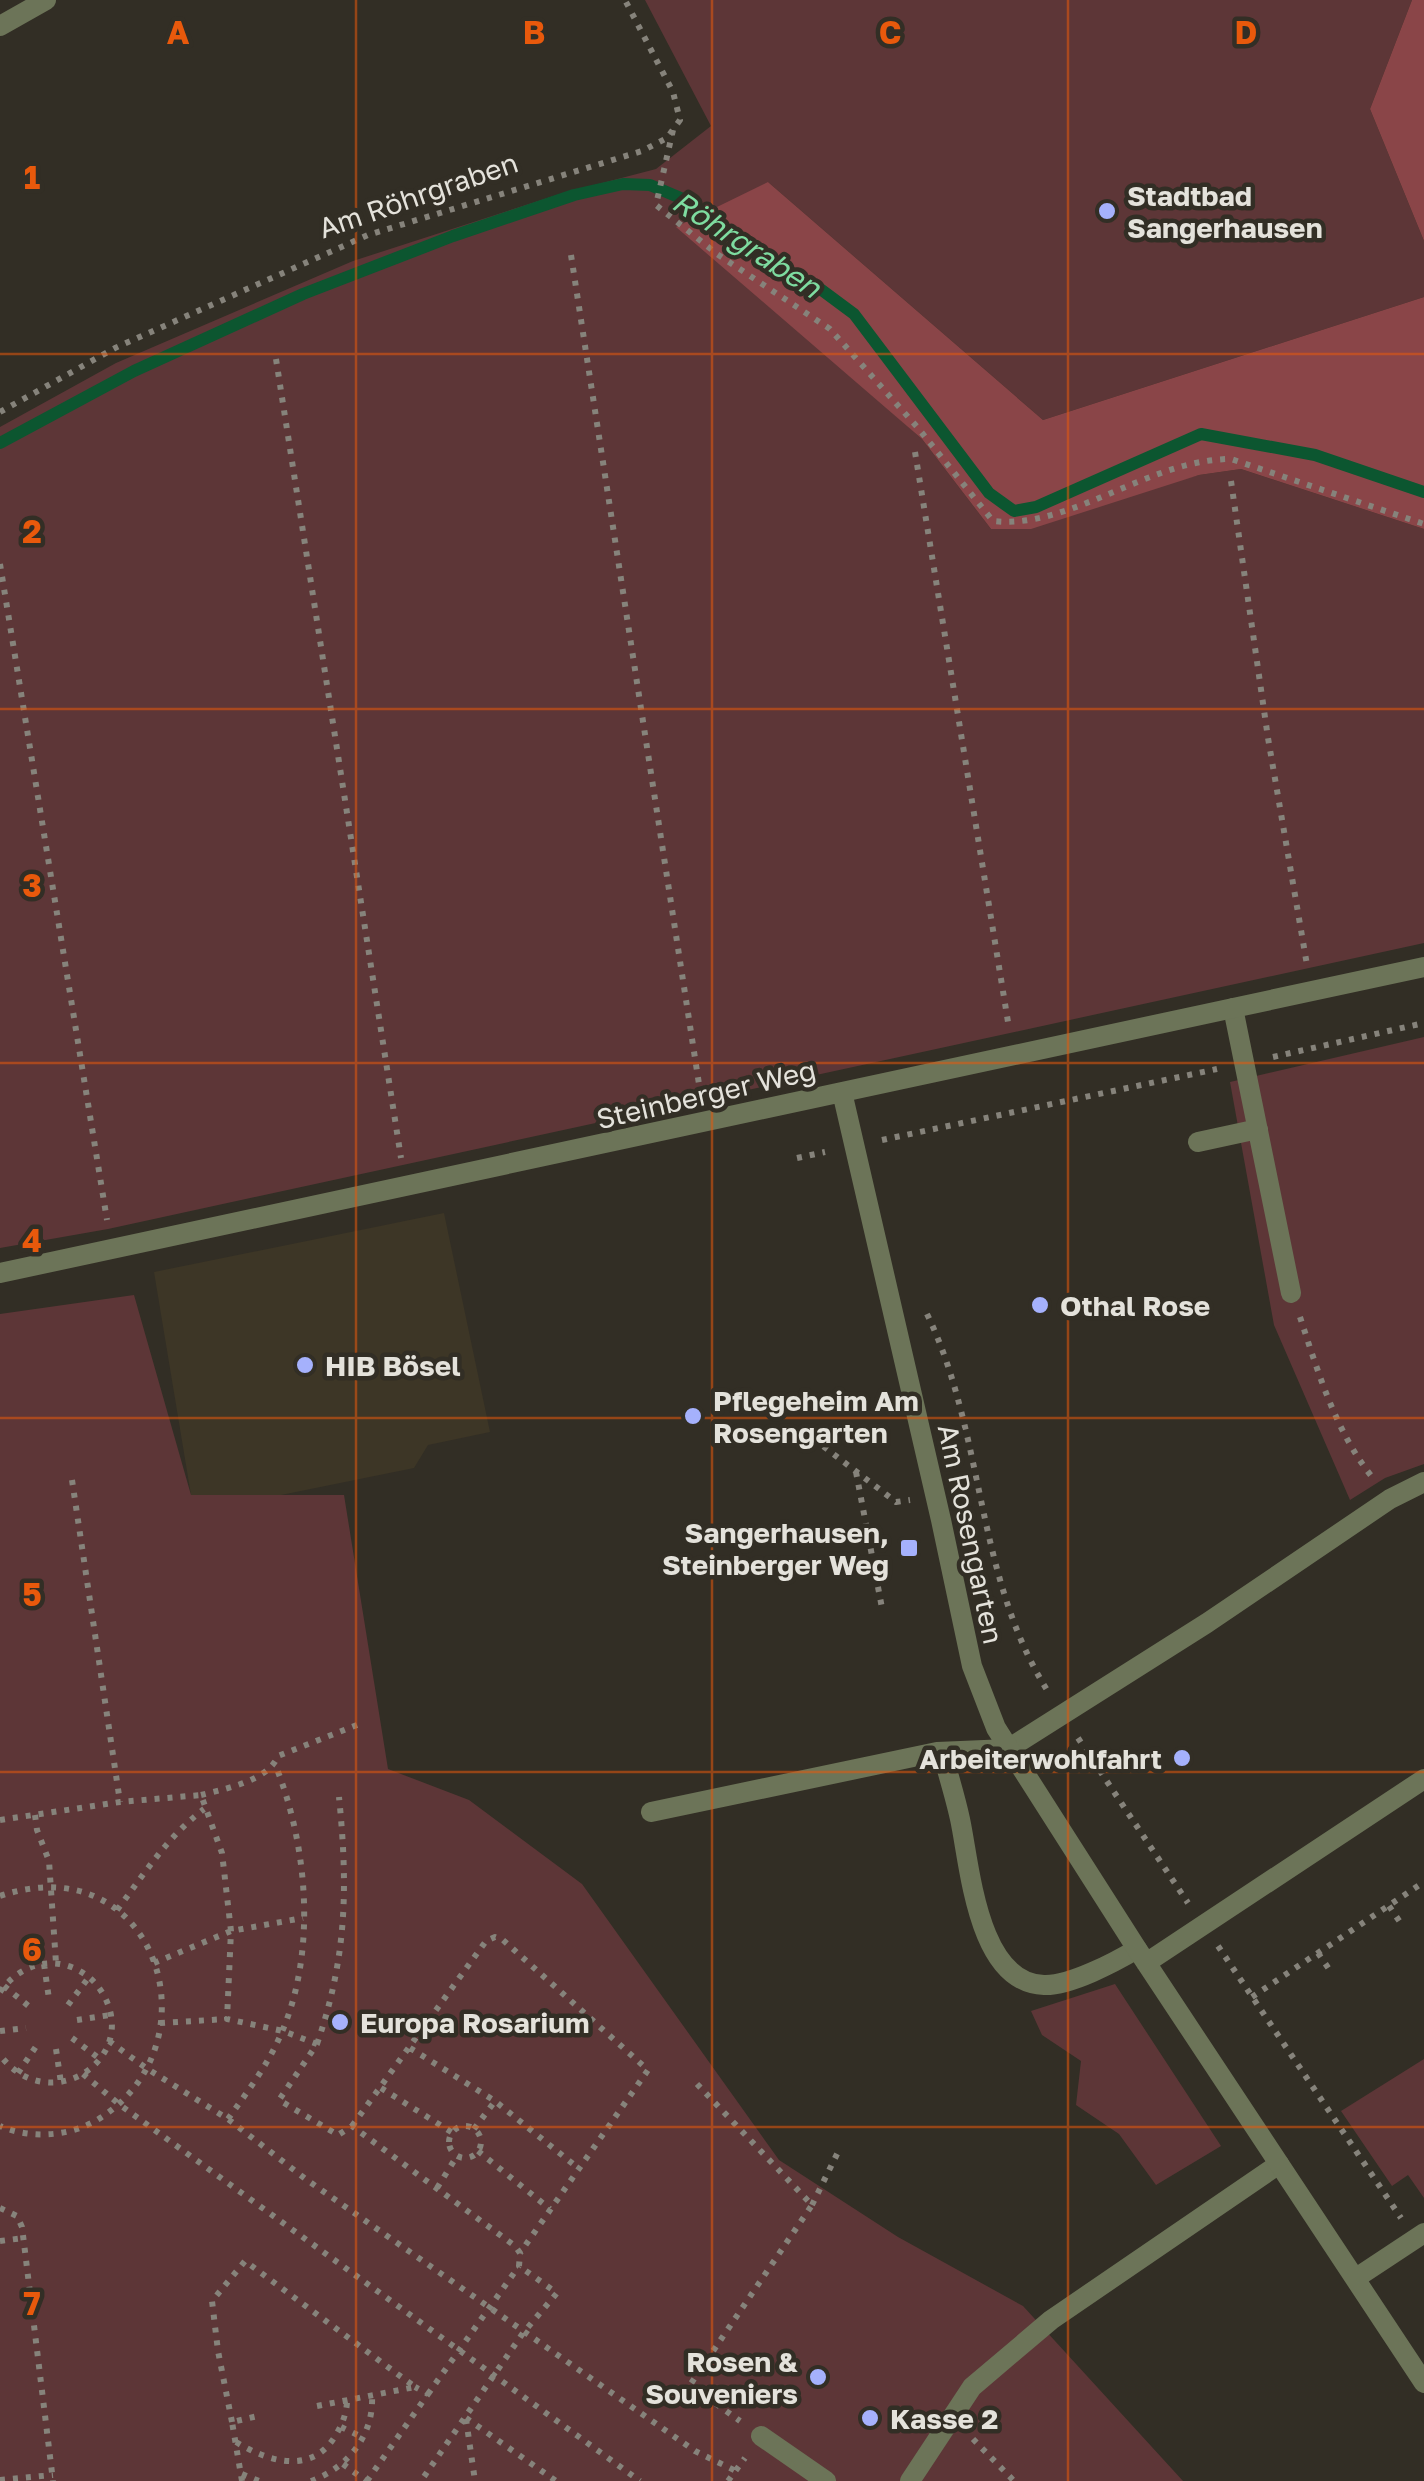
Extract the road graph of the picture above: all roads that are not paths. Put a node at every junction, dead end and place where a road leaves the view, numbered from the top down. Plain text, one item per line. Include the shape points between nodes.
1 (46, 0) edge
2 (0, 26) edge
3 (1424, 967) edge
4 (1233, 1008) junction
5 (842, 1092) junction
6 (1258, 1128) junction
7 (1198, 1142) dead end
8 (0, 1273) edge
9 (1291, 1293) road end
10 (1424, 1482) edge
11 (1008, 1749) junction
12 (942, 1752) junction
13 (1424, 1779) edge
14 (651, 1812) dead end
15 (1142, 1956) junction
16 (1279, 2164) junction
17 (1424, 2233) edge
18 (1356, 2278) junction
19 (1424, 2383) edge
20 (761, 2436) road end
21 (826, 2481) edge
22 (910, 2481) edge

1 - 2 street
3 - 4 street, Steinberger Weg
4 - 5 street, Steinberger Weg
4 - 6 street
5 - 8 street, Steinberger Weg
5 - 11 street, Am Rosengarten via 972,1666
6 - 7 street
6 - 9 street
10 - 11 street
11 - 12 street
11 - 15 street, Am Rosengarten
12 - 14 street
12 - 15 street via 975,1908 1017,1976 1054,1984
13 - 15 street
15 - 16 street, Am Rosengarten
16 - 18 street, Am Rosengarten
16 - 22 street via 1051,2320 972,2386
17 - 18 street
18 - 19 street, Am Rosengarten
20 - 21 street

